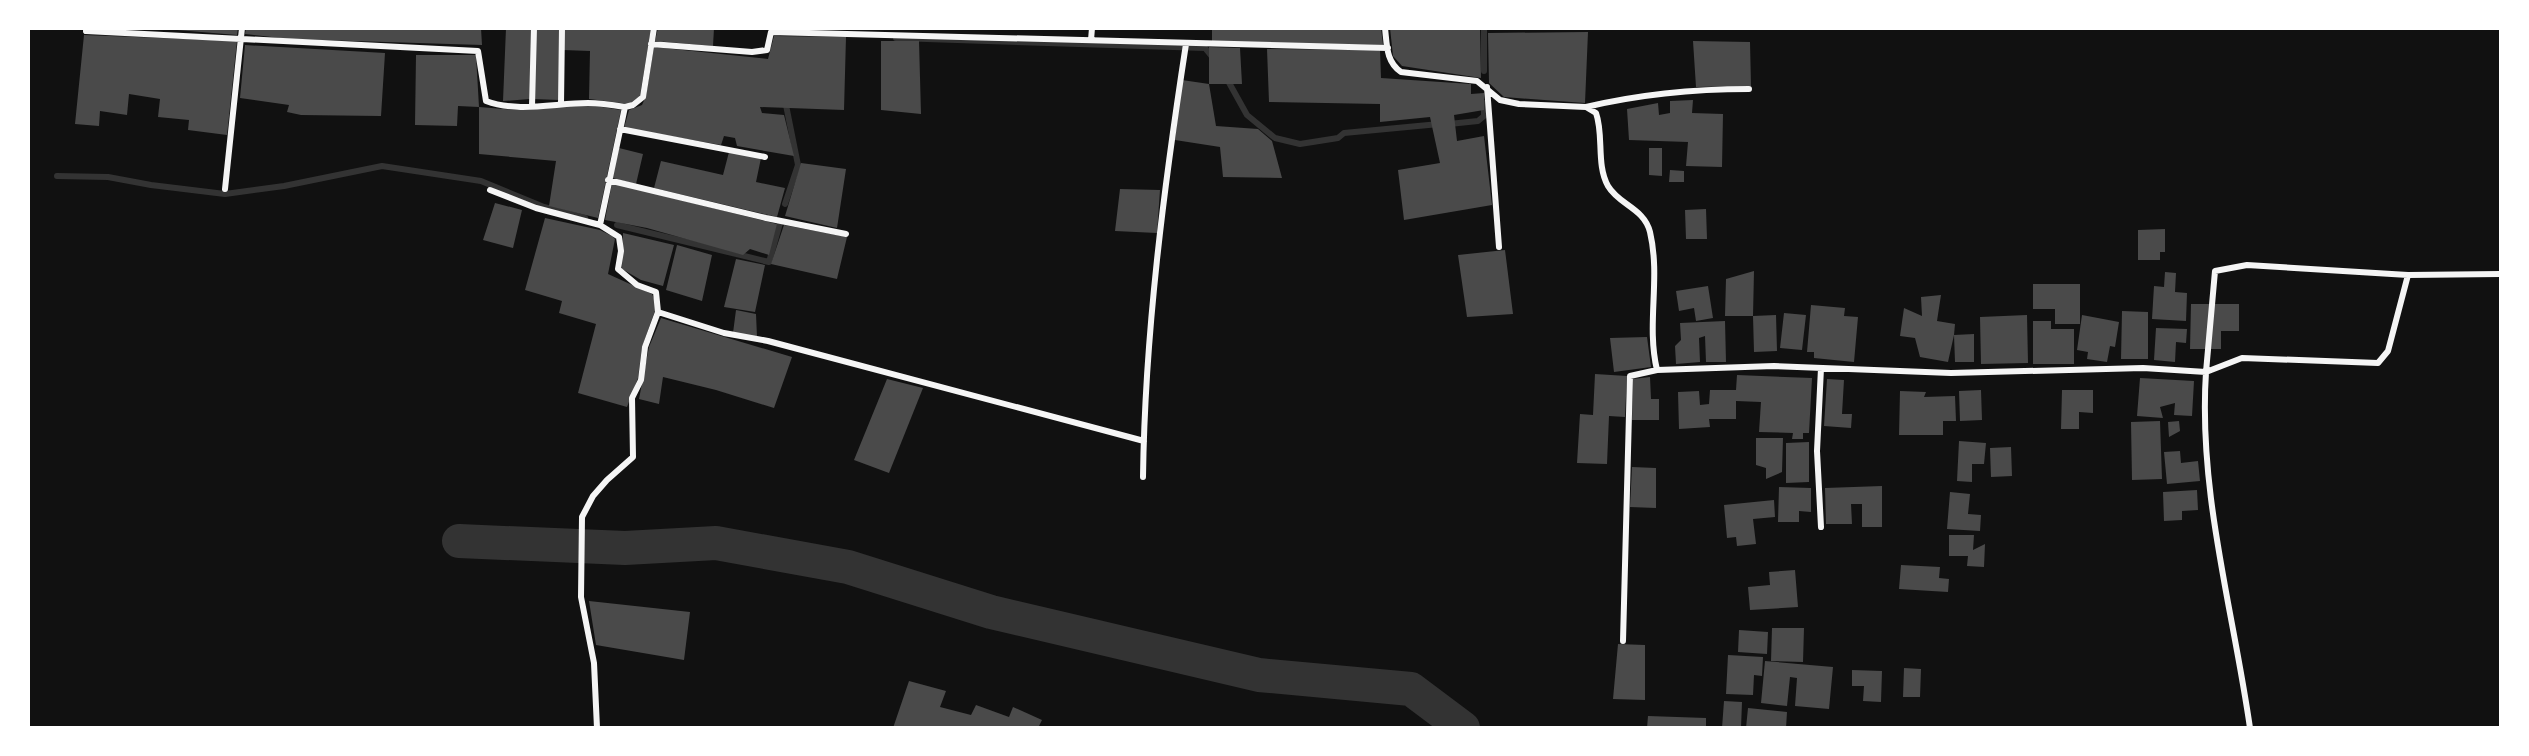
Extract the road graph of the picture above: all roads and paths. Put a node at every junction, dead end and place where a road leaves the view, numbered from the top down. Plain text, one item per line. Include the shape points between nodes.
1 (242, 28) edge
2 (534, 28) edge
3 (562, 28) edge
4 (654, 28) edge
5 (1092, 28) edge
6 (1385, 28) edge
7 (770, 30) edge
8 (86, 31) dead end
9 (242, 39) junction
10 (1091, 40) junction
11 (651, 44) junction
12 (1186, 44) junction
13 (1388, 48) junction
14 (1487, 87) junction
15 (1749, 89) dead end
16 (561, 104) junction
17 (532, 106) junction
18 (625, 107) junction
19 (1586, 107) junction
20 (620, 129) junction
21 (765, 157) dead end
22 (608, 180) junction
23 (225, 189) dead end
24 (490, 190) dead end
25 (600, 225) junction
26 (846, 234) dead end
27 (1499, 248) dead end
28 (2500, 274) edge
29 (2408, 275) junction
30 (658, 312) junction
31 (1821, 368) junction
32 (1656, 370) junction
33 (2206, 372) junction
34 (1144, 441) junction
35 (1143, 477) dead end
36 (1821, 527) dead end
37 (1623, 641) dead end
38 (597, 728) edge
39 (2250, 728) edge

1 - 9 street
2 - 17 street
3 - 16 street
4 - 11 street
5 - 10 street
6 - 13 street
7 - 10 street via 916,38
7 - 11 street via 767,50 752,52
8 - 9 street
9 - 17 street via 478,51 486,101 504,106
9 - 23 street
10 - 12 street
11 - 18 street via 643,97
12 - 13 street
12 - 34 street via 1165,182
13 - 14 street via 1393,67 1401,72 1477,81
14 - 19 street via 1500,100 1519,104
14 - 27 street
15 - 19 street via 1697,89 1635,96
16 - 17 street
16 - 18 street
18 - 20 street
19 - 32 street via 1596,113 1599,122 1606,184 1646,218 1650,232 1656,269 1652,338
20 - 21 street
20 - 22 street
22 - 25 street
22 - 26 street
24 - 25 street via 536,208
25 - 30 street via 619,237 618,269 637,285 656,292
28 - 29 street
29 - 33 street via 2388,351 2378,363 2242,358
29 - 33 street via 2247,265 2215,271
30 - 34 street via 724,333 768,341
30 - 38 street via 645,347 641,380 632,398 633,457 593,496 582,517 581,597 594,663
31 - 32 street
31 - 33 street via 1951,373 2143,368
31 - 36 street via 1817,452
32 - 37 street via 1630,376
33 - 39 street via 2208,468
34 - 35 street

